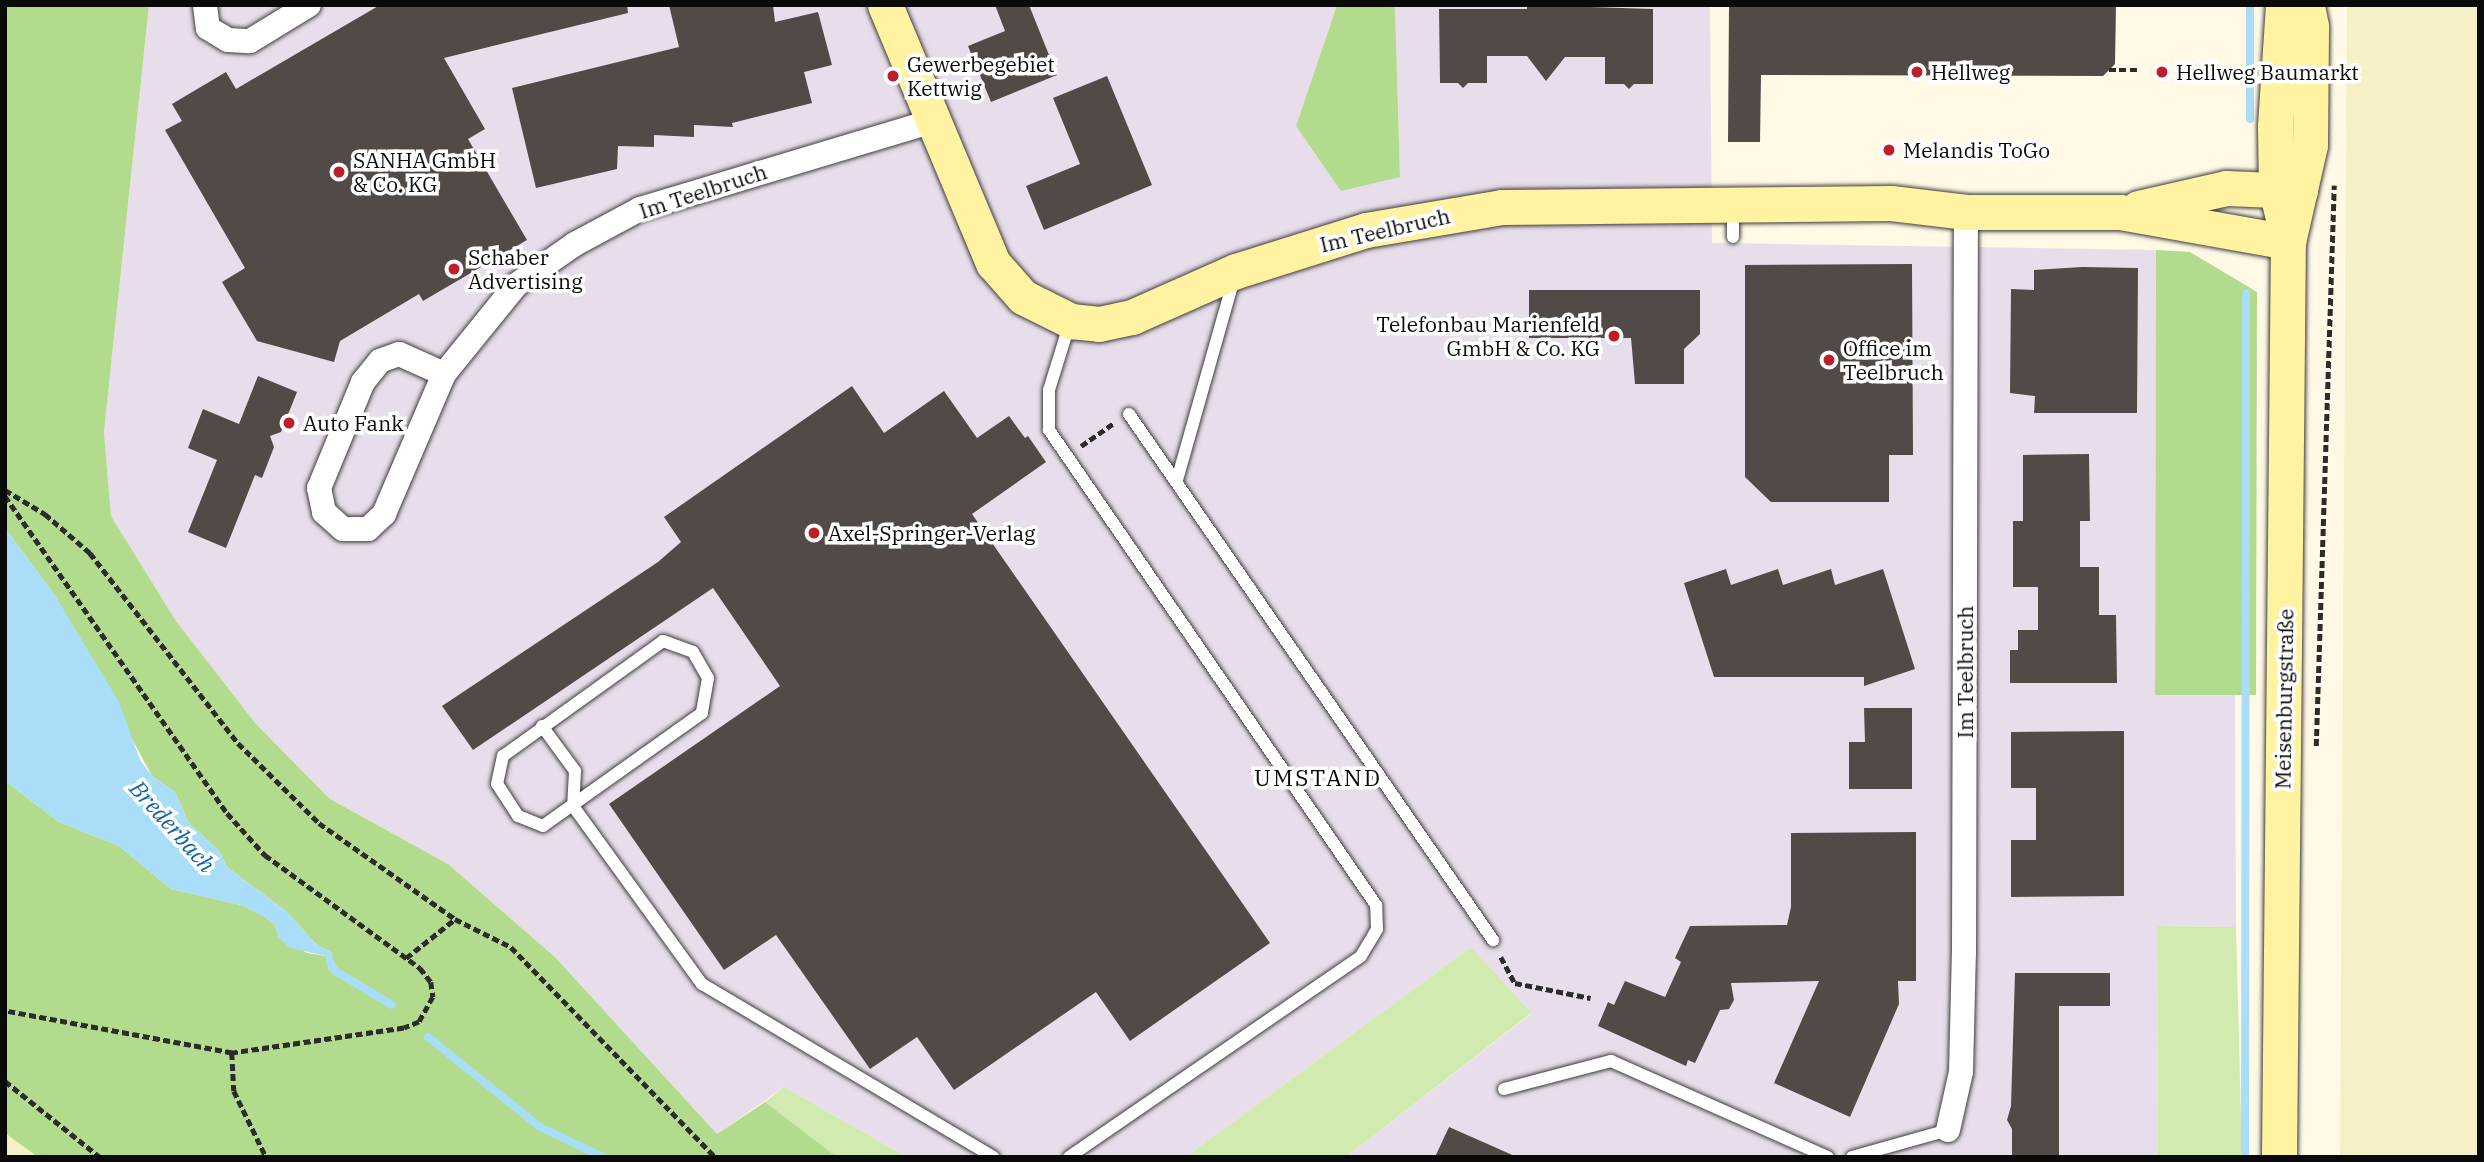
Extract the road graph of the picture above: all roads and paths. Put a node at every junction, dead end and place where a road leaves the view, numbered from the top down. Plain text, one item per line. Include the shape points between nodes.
1 (205, 5) edge
2 (309, 5) edge
3 (885, 5) edge
4 (2283, 5) edge
5 (2306, 5) edge
6 (2109, 70) dead end
7 (2140, 70) dead end
8 (934, 121) junction
9 (2335, 179) dead end
10 (2288, 190) junction
11 (1966, 212) junction
12 (2120, 212) junction
13 (2288, 242) junction
14 (1236, 271) junction
15 (1071, 321) junction
16 (444, 374) junction
17 (1129, 414) joint
18 (1066, 457) junction
19 (1177, 480) junction
20 (5, 490) edge
21 (5, 496) edge
22 (542, 726) junction
23 (2316, 761) dead end
24 (573, 806) junction
25 (455, 919) junction
26 (1493, 940) joint
27 (406, 958) junction
28 (1591, 998) dead end
29 (5, 1010) edge
30 (232, 1053) junction
31 (5, 1081) edge
32 (1504, 1089) dead end
33 (1948, 1130) joint
34 (100, 1157) edge
35 (266, 1157) edge
36 (715, 1157) edge
37 (993, 1157) edge
38 (1069, 1157) edge
39 (1828, 1157) edge
40 (1852, 1157) edge
41 (2279, 1157) edge

1 - 2 street via 208,28 228,40 250,41
3 - 8 street, Im Teelbruch
4 - 10 street, Meisenburgstraße via 2275,127
5 - 10 street, Meisenburgstraße via 2311,26 2310,145
6 - 7 path
8 - 15 street, Im Teelbruch via 993,263 1023,297
8 - 16 street, Im Teelbruch via 640,209 575,244 516,285
9 - 23 path
10 - 12 street, Im Teelbruch via 2226,188
10 - 13 street, Meisenburgstraße
11 - 12 street, Im Teelbruch
11 - 14 street, Im Teelbruch via 1891,202 1733,220 1502,207 1366,230
11 - 33 street, Im Teelbruch via 1964,953 1961,1072
12 - 13 street, Im Teelbruch
13 - 41 street, Meisenburgstraße
14 - 15 street, Im Teelbruch via 1132,317 1099,324
14 - 19 lane
15 - 18 lane via 1049,390 1048,411 1049,430
16 - 16 street, Im Teelbruch via 399,354 380,360 363,382 319,488 324,512 343,528 368,529 384,514
17 - 18 path
17 - 19 lane
18 - 38 lane via 1376,905 1377,929 1361,956
19 - 26 lane
20 - 25 path via 45,514 90,553 238,743 319,823
21 - 27 path via 227,813 265,855
22 - 24 lane via 575,771
22 - 24 lane via 503,756 497,784 518,816 542,826
22 - 24 lane via 663,641 693,652 708,678 702,713
24 - 37 lane via 702,984
25 - 27 path
25 - 36 path via 511,947
26 - 28 path via 1515,984
27 - 30 path via 431,982 433,997 419,1022 390,1031
29 - 30 path
30 - 35 path via 234,1091
31 - 34 path
32 - 39 lane via 1611,1061
33 - 40 lane

